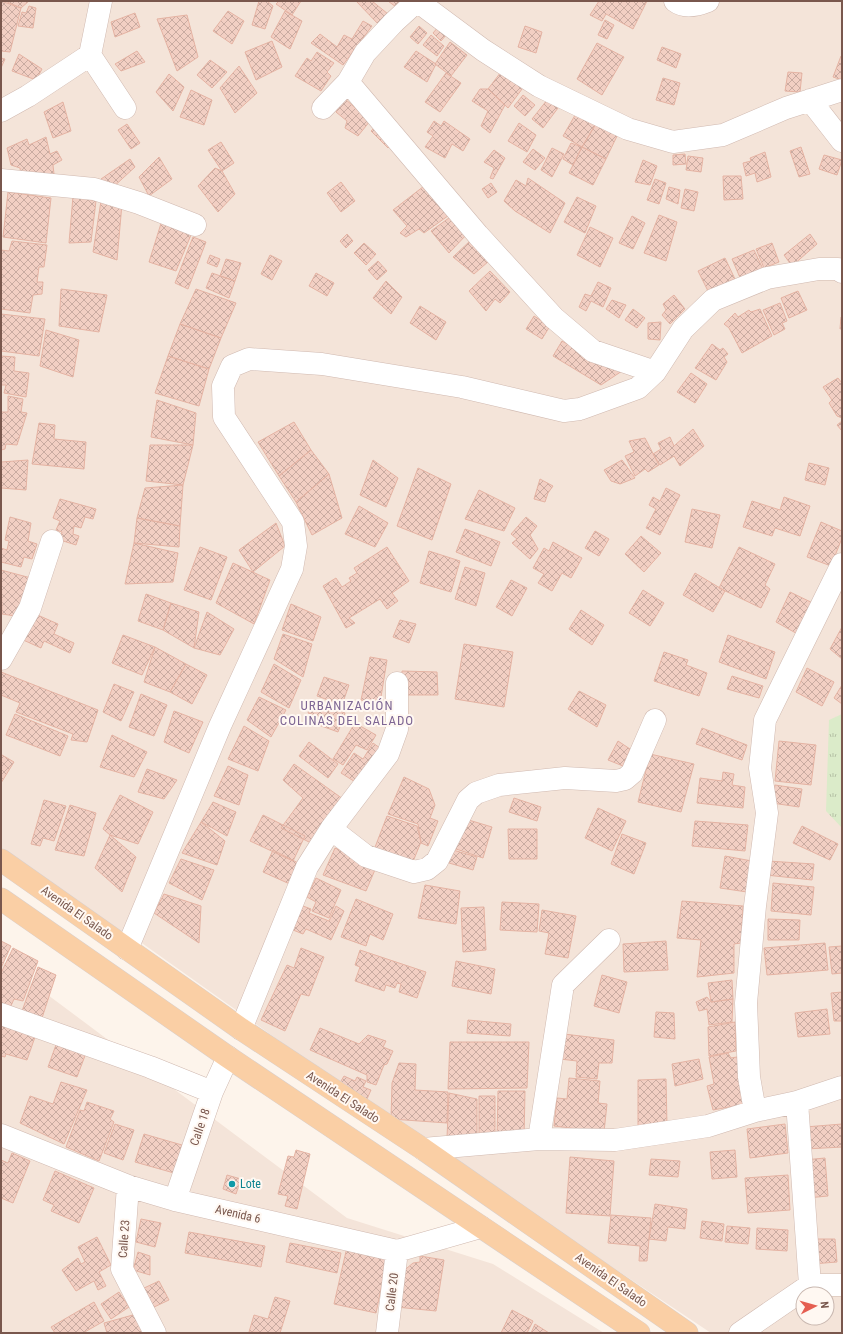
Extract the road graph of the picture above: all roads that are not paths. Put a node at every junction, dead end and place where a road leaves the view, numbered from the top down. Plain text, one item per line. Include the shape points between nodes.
1 (101, 1) edge
2 (417, 1) edge
3 (675, 1) edge
4 (708, 1) edge
5 (90, 55) junction
6 (348, 82) junction
7 (842, 90) edge
8 (810, 100) junction
9 (125, 108) dead end
10 (323, 108) dead end
11 (1, 111) edge
12 (842, 141) edge
13 (1, 180) edge
14 (195, 225) dead end
15 (842, 272) edge
16 (655, 372) junction
17 (52, 541) dead end
18 (842, 564) edge
19 (1, 659) edge
20 (397, 683) dead end
21 (655, 720) dead end
22 (331, 829) junction
23 (1, 860) edge
24 (1, 899) edge
25 (609, 940) dead end
26 (127, 949) junction
27 (1, 1014) edge
28 (242, 1029) junction
29 (228, 1057) junction
30 (842, 1087) edge
31 (212, 1092) junction
32 (797, 1102) junction
33 (755, 1111) junction
34 (1, 1135) edge
35 (539, 1139) junction
36 (423, 1149) junction
37 (128, 1186) junction
38 (175, 1200) junction
39 (481, 1227) junction
40 (397, 1251) junction
41 (810, 1285) junction
42 (842, 1285) edge
43 (155, 1333) edge
44 (387, 1333) edge
45 (639, 1333) edge
46 (687, 1333) edge
47 (740, 1333) edge

1 - 5 street
2 - 6 street via 365,53
2 - 8 street via 483,50 540,86 628,129 673,142 723,136
3 - 4 street via 679,4 698,5
5 - 9 street
5 - 11 street
6 - 10 street
6 - 16 street via 478,235 554,318 593,351
7 - 8 street
8 - 12 street
13 - 14 street via 94,189
15 - 16 street via 838,269 819,269 767,278 713,300 683,329
16 - 26 street via 638,388 580,410 564,411 462,387 322,364 249,359 232,366 223,386 224,417 293,522 296,546 292,569 220,726
17 - 19 street via 30,608
18 - 33 street via 765,720 760,768 767,812 746,1003 749,1077
20 - 22 street via 397,729 388,754
21 - 22 street via 632,774 625,779 616,781 565,778 499,785 476,793 468,800 437,861 427,869 414,872 366,856
22 - 28 street via 307,867
23 - 26 main road, Avenida El Salado
24 - 29 main road
25 - 35 street via 563,985
26 - 28 main road, Avenida El Salado
27 - 31 street
28 - 36 main road, Avenida El Salado
29 - 31 street, Calle 18
29 - 39 main road
30 - 32 street
31 - 38 street, Calle 18
32 - 33 street
32 - 41 street
33 - 35 street via 708,1126 615,1140
34 - 37 street, Avenida 6
35 - 36 street
36 - 46 main road, Avenida El Salado
37 - 38 street, Avenida 6
37 - 43 street, Calle 23 via 122,1269
38 - 40 street, Avenida 6
39 - 40 street, Avenida 6
39 - 45 main road
40 - 44 street, Calle 20
41 - 42 street
41 - 47 street

